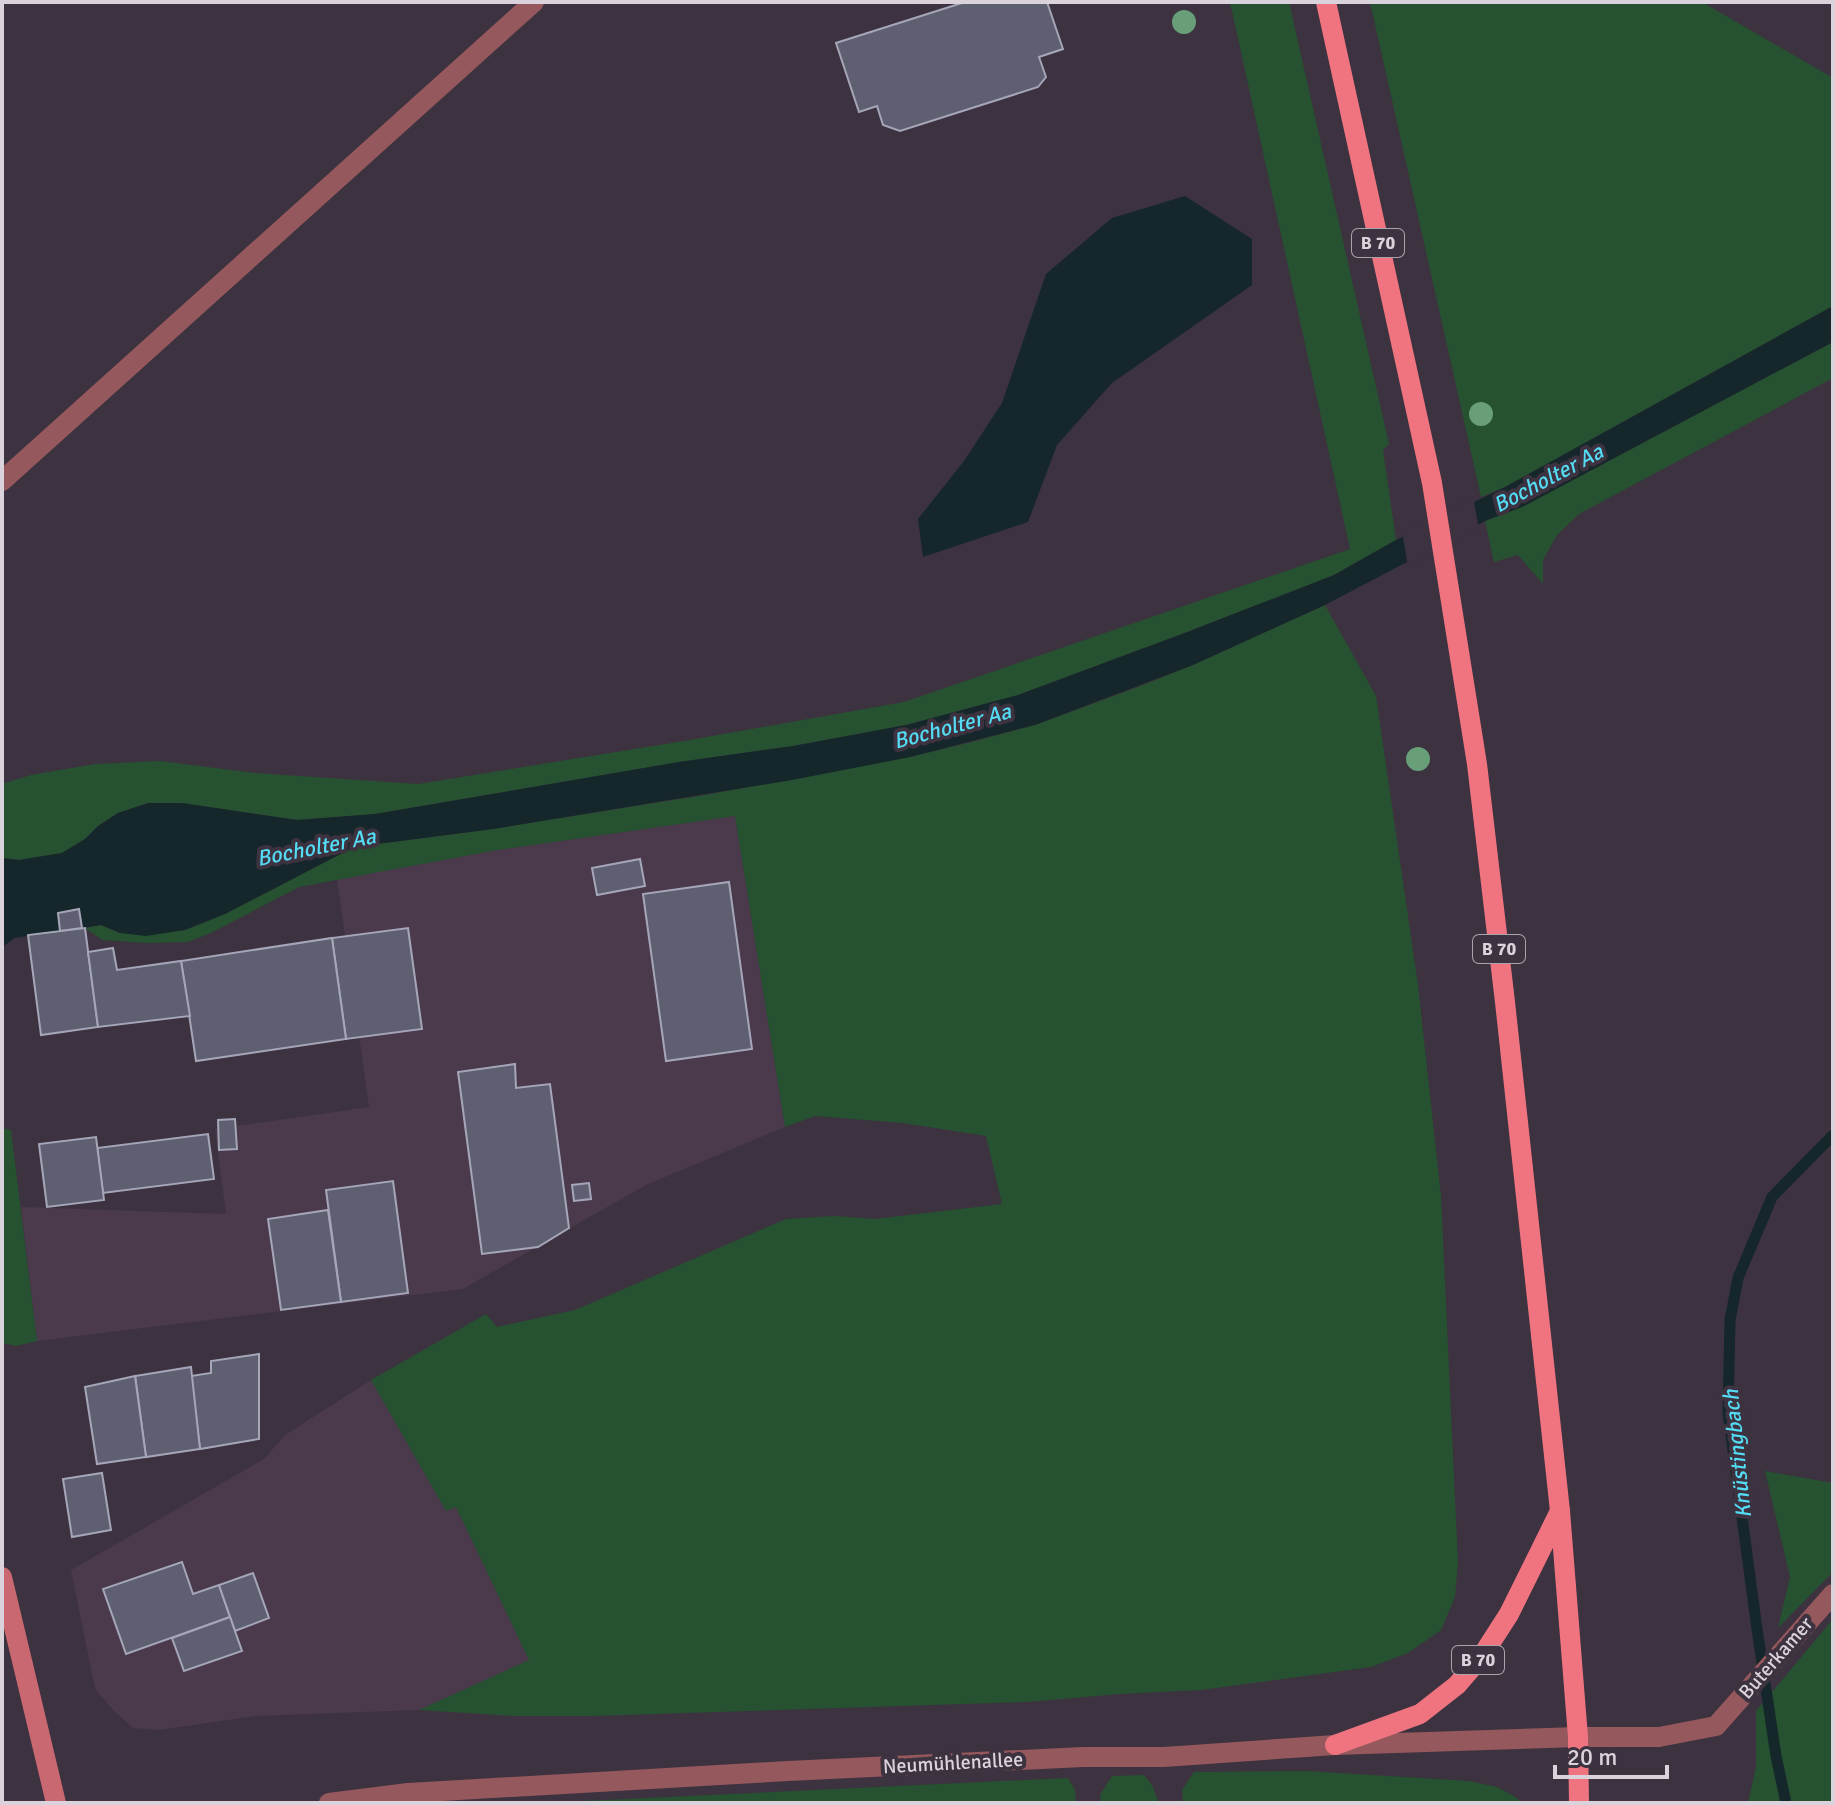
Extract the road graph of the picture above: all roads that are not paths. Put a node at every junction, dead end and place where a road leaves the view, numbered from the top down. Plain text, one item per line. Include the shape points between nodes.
1 (534, 2) edge
2 (1326, 2) edge
3 (2, 481) edge
4 (1560, 1511) junction
5 (2, 1577) edge
6 (1833, 1594) edge
7 (1578, 1737) junction
8 (1335, 1745) junction
9 (56, 1803) edge
10 (329, 1803) edge
11 (1579, 1803) edge

1 - 3 street
2 - 4 main road, B 70 via 1432,483 1450,589 1477,764
4 - 7 main road, B 70
4 - 8 main road, B 70 via 1509,1614 1457,1685 1420,1714
5 - 9 main road
6 - 7 street, Buterkamer via 1716,1726 1659,1737
7 - 8 street, Neumühlenallee
7 - 11 main road, B 70
8 - 10 street, Neumühlenallee via 1164,1757 757,1772 408,1793

